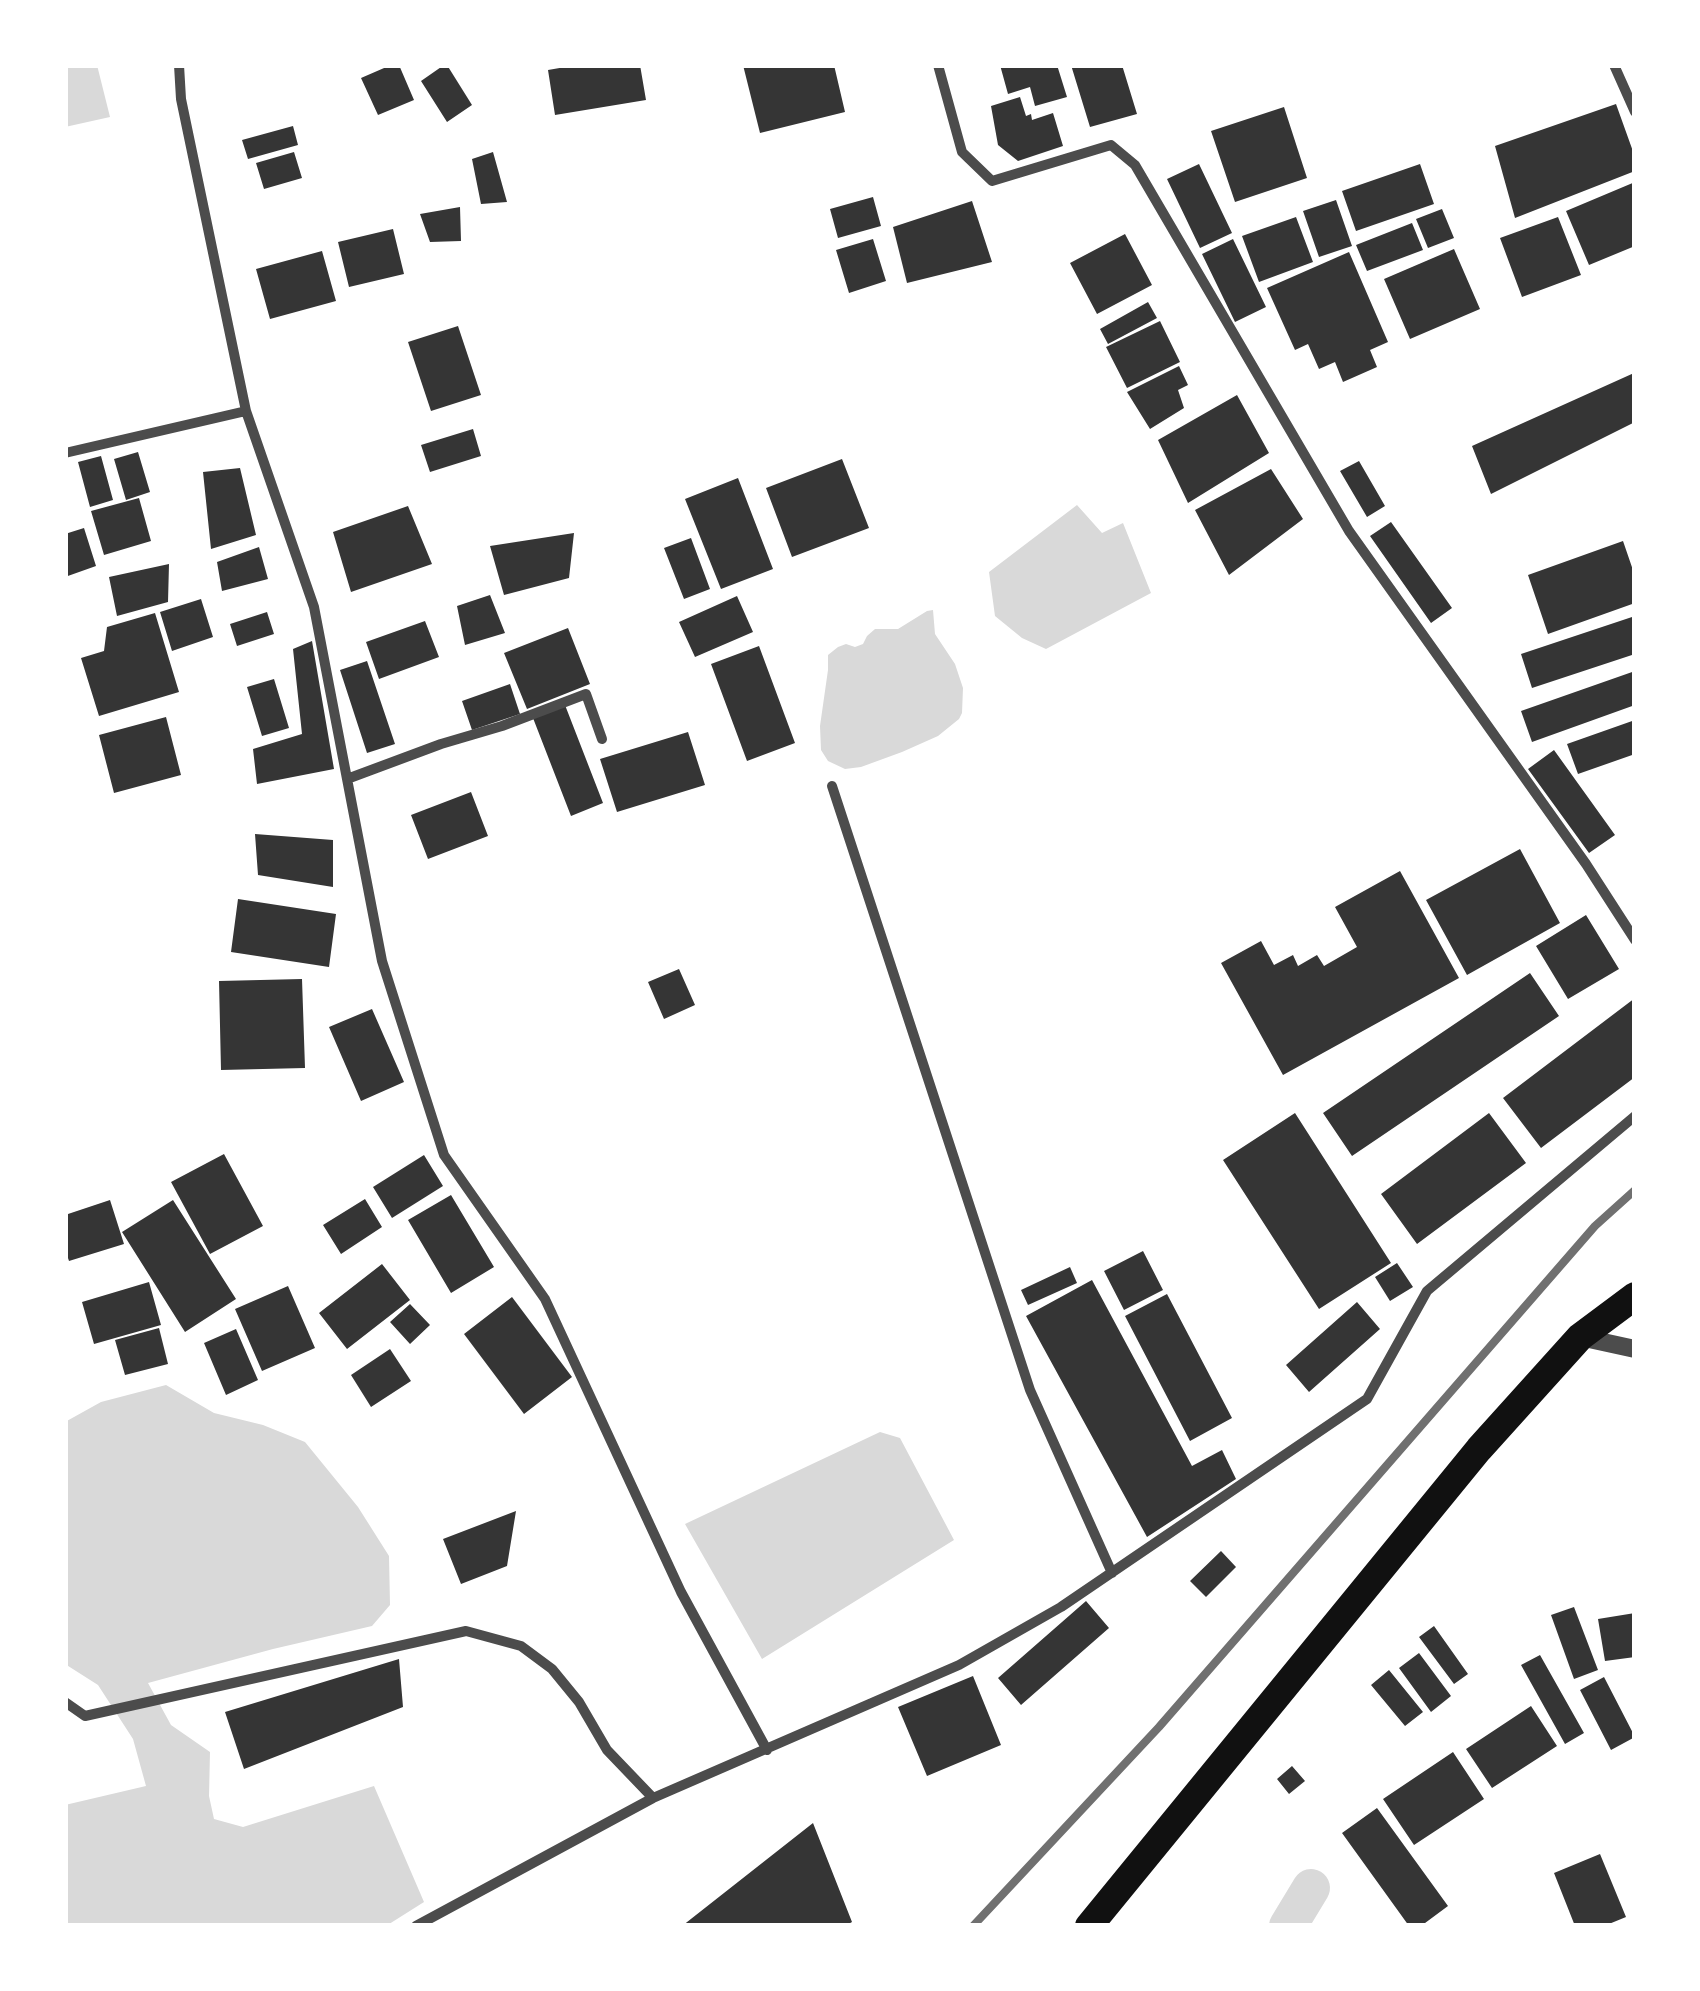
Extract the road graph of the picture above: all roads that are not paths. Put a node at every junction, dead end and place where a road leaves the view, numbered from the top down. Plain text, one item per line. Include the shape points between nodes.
1 (179, 65) edge
2 (938, 65) edge
3 (1614, 65) edge
4 (1635, 112) edge
5 (246, 411) junction
6 (65, 453) edge
7 (602, 739) dead end
8 (347, 778) junction
9 (832, 786) dead end
10 (1635, 940) edge
11 (1635, 1116) edge
12 (1635, 1296) edge
13 (1580, 1337) junction
14 (1635, 1350) edge
15 (1112, 1573) junction
16 (65, 1702) edge
17 (767, 1750) junction
18 (653, 1798) junction
19 (416, 1926) edge
20 (1089, 1926) edge

1 - 5 street via 180,99
2 - 10 street via 962,152 992,180 1111,146 1135,164 1349,531
3 - 4 street
5 - 6 street
5 - 8 street via 314,607
7 - 8 street via 586,694
8 - 17 street via 382,961 444,1155 544,1300 680,1592
9 - 15 street via 1030,1390
11 - 15 street via 1427,1291 1367,1399
12 - 13 highway
13 - 14 street
13 - 20 highway via 1479,1449
15 - 17 street via 959,1665
16 - 18 street via 85,1716 466,1632 521,1646 552,1670 608,1750
17 - 18 street
18 - 19 street

